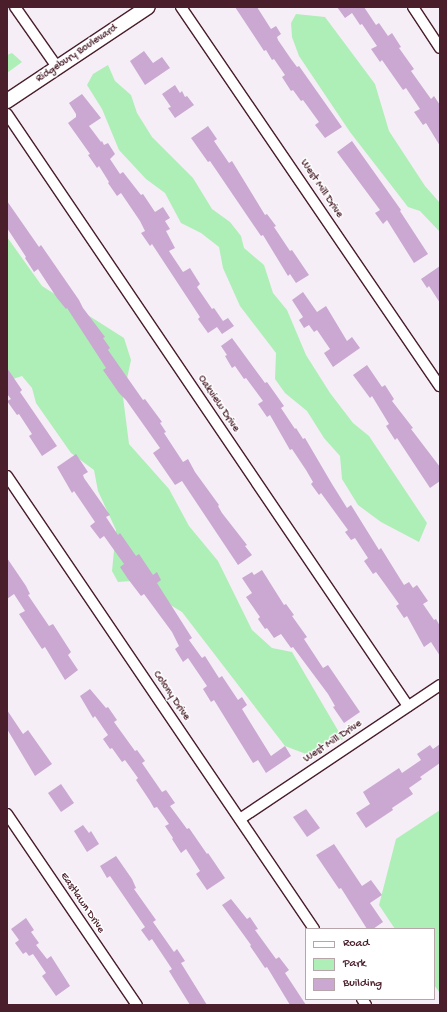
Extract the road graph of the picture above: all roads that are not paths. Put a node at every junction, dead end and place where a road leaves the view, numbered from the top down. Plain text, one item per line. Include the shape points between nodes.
1 (15, 7) edge
2 (148, 7) edge
3 (181, 7) edge
4 (413, 7) edge
5 (440, 48) edge
6 (57, 67) junction
7 (7, 101) edge
8 (7, 114) edge
9 (440, 386) edge
10 (7, 476) edge
11 (440, 685) edge
12 (408, 706) junction
13 (7, 814) edge
14 (240, 819) junction
15 (313, 928) edge
16 (137, 1005) edge

1 - 6 street
2 - 6 street, Ridgebury Boulevard
3 - 9 street, West Mill Drive
4 - 5 street
6 - 7 street, Ridgebury Boulevard
8 - 12 street, Oakview Drive
10 - 14 street, Colony Drive
11 - 12 street, West Mill Drive
12 - 14 street, West Mill Drive
13 - 16 street, Eastlawn Drive
14 - 15 street, Colony Drive

